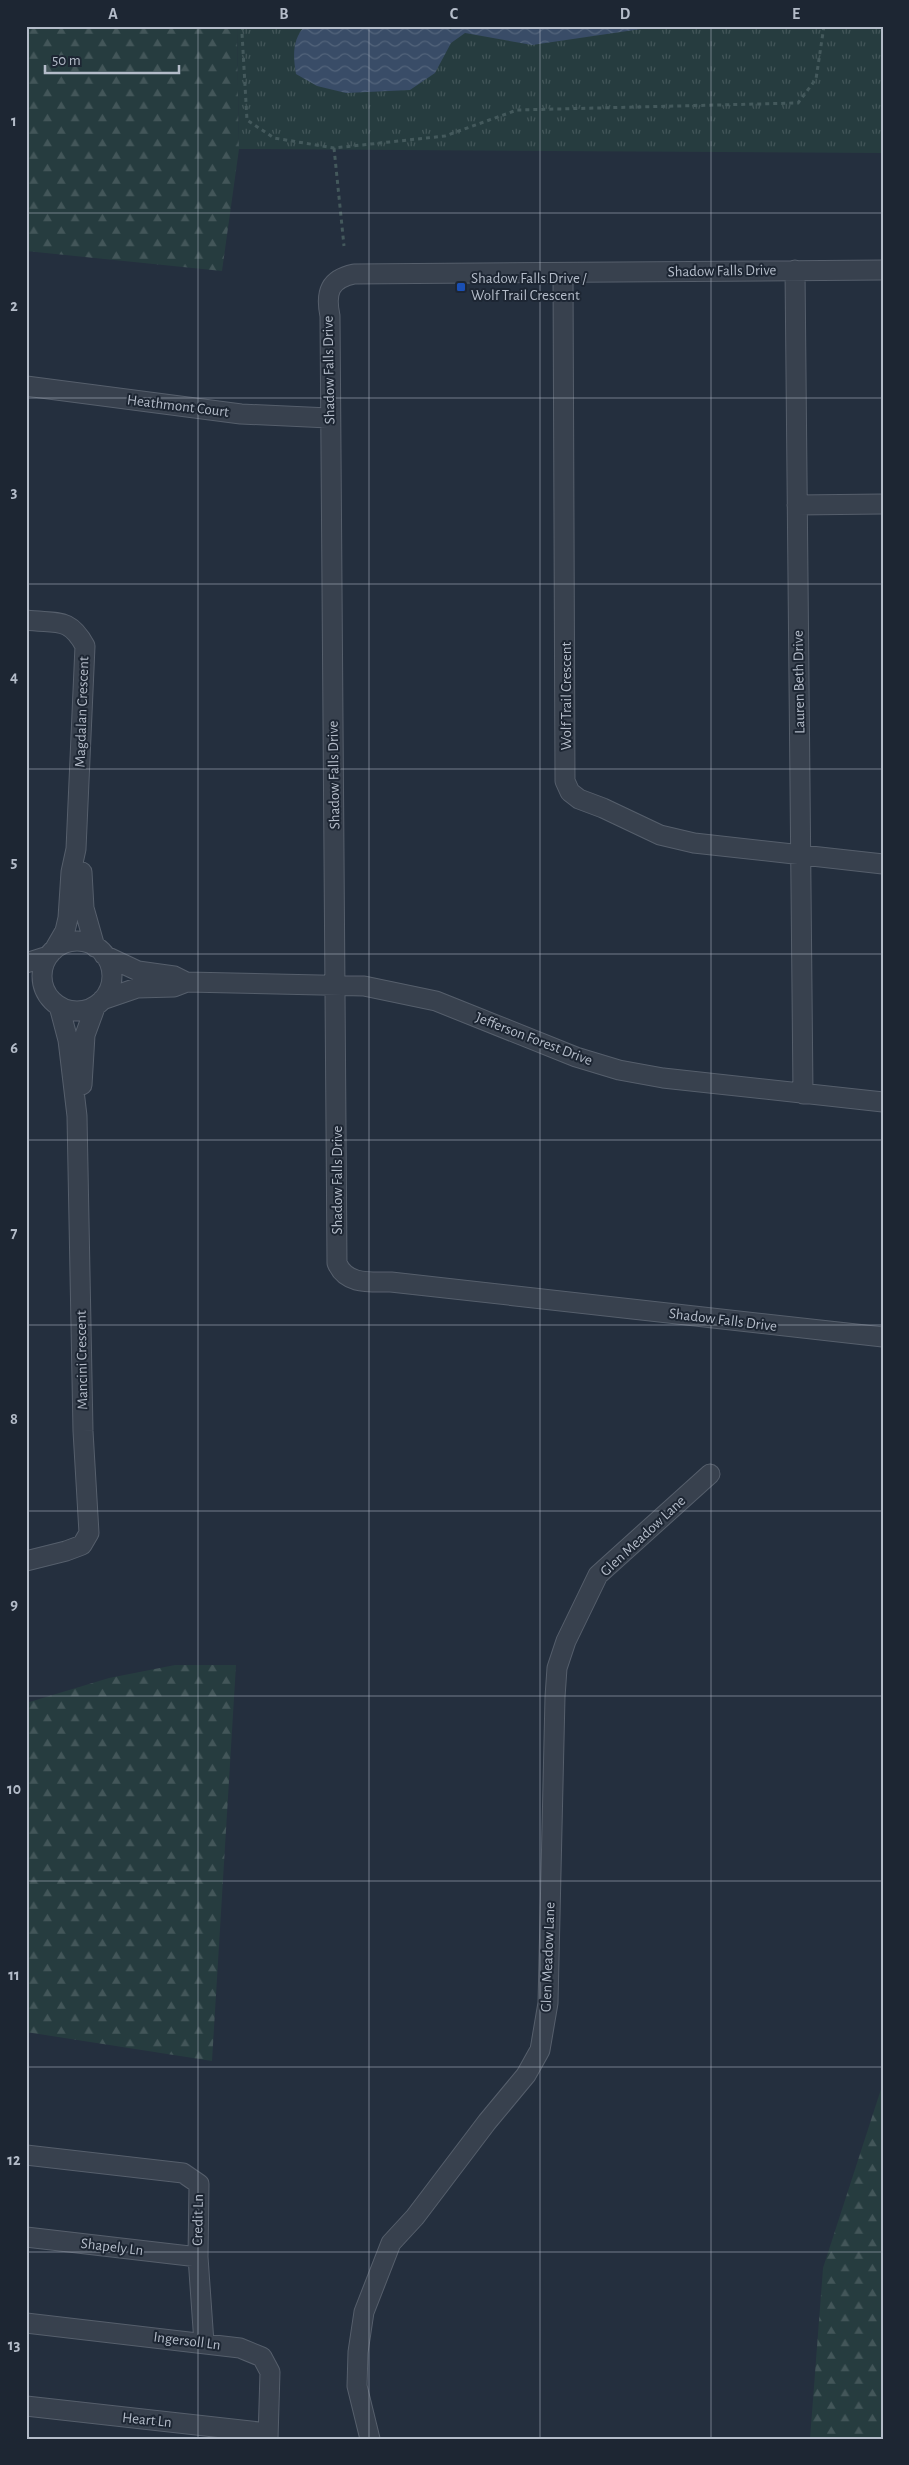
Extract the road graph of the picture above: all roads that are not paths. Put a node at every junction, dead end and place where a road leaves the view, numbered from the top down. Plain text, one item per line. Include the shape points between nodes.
1 (795, 270) junction
2 (883, 270) edge
3 (563, 273) junction
4 (26, 386) edge
5 (330, 418) junction
6 (883, 504) edge
7 (797, 505) junction
8 (26, 620) edge
9 (76, 849) junction
10 (801, 855) junction
11 (883, 864) edge
12 (100, 951) junction
13 (51, 953) junction
14 (26, 963) edge
15 (187, 982) junction
16 (336, 984) junction
17 (26, 986) edge
18 (54, 1002) junction
19 (99, 1002) junction
20 (803, 1094) junction
21 (883, 1102) edge
22 (77, 1116) junction
23 (883, 1337) edge
24 (710, 1474) dead end
25 (26, 1560) edge
26 (26, 2155) edge
27 (26, 2236) edge
28 (198, 2257) junction
29 (26, 2322) edge
30 (204, 2343) junction
31 (26, 2406) edge
32 (268, 2436) edge
33 (370, 2439) edge

1 - 2 street, Shadow Falls Drive
1 - 3 street, Shadow Falls Drive
1 - 7 street, Lauren Beth Drive
3 - 5 street, Shadow Falls Drive via 354,274 341,277 332,286 326,301 330,316
3 - 10 street, Wolf Trail Crescent via 565,781 570,792 579,799 660,835 694,843
4 - 5 street, Heathmont Court via 233,413
5 - 16 street, Shadow Falls Drive
6 - 7 street
7 - 10 street, Lauren Beth Drive
8 - 9 street, Magdalan Crescent via 62,622 78,632 85,646
9 - 12 street, Magdalan Crescent via 82,871 84,908
9 - 13 street, Magdalan Crescent via 70,872 68,918 65,930
10 - 11 street, Wolf Trail Crescent
10 - 20 street, Lauren Beth Drive
12 - 13 street via 86,943 72,942
12 - 15 street, Jefferson Forest Drive via 138,971 174,976
12 - 19 street via 110,965 112,975 110,986
13 - 14 street
13 - 18 street via 42,980
15 - 16 street, Jefferson Forest Drive
15 - 19 street, Jefferson Forest Drive via 174,988 137,988
16 - 20 street, Jefferson Forest Drive via 364,986 436,1001 576,1057 619,1070
16 - 23 street, Shadow Falls Drive via 337,1263 340,1272 346,1276 366,1282 391,1282
17 - 18 street
18 - 19 street via 66,1009 81,1011
18 - 22 street, Mancini Crescent via 68,1040
19 - 22 street, Mancini Crescent via 86,1035
20 - 21 street, Jefferson Forest Drive
22 - 25 street, Mancini Crescent via 83,1431 89,1532 82,1545
24 - 33 street, Glen Meadow Lane via 598,1575 566,1641 558,1668 555,1697 548,2003 540,2050 526,2075 391,2243 364,2312 358,2352 357,2386
26 - 28 street, Credit Ln via 183,2173 199,2184
27 - 28 street, Shapely Ln
28 - 30 street, Credit Ln
29 - 30 street, Ingersoll Ln
30 - 32 street, Ingersoll Ln via 240,2348 262,2358 270,2372
31 - 32 street, Heart Ln

